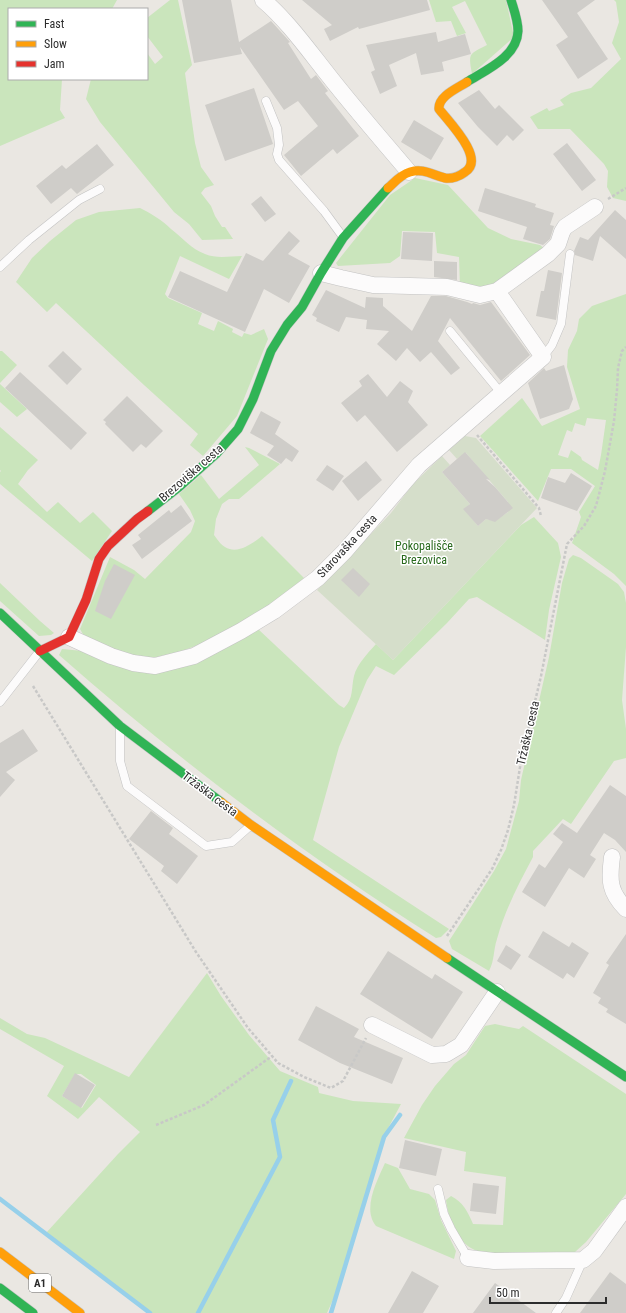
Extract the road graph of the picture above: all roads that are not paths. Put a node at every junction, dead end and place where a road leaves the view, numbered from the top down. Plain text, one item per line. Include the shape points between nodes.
1 (263, 0) edge
2 (511, 0) edge
3 (266, 101) dead end
4 (409, 172) junction
5 (100, 189) dead end
6 (595, 207) road end
7 (343, 238) junction
8 (570, 254) dead end
9 (0, 267) edge
10 (321, 273) junction
11 (497, 291) junction
12 (450, 331) dead end
13 (543, 357) junction
14 (501, 394) junction
15 (0, 613) edge
16 (69, 637) junction
17 (40, 651) junction
18 (0, 702) edge
19 (120, 726) junction
20 (251, 825) junction
21 (612, 857) dead end
22 (626, 909) edge
23 (498, 992) junction
24 (372, 1025) road end
25 (626, 1077) edge
26 (438, 1189) dead end
27 (626, 1207) edge
28 (0, 1252) edge
29 (468, 1258) joint
30 (583, 1260) junction
31 (0, 1288) edge
32 (33, 1313) edge
33 (80, 1313) edge
34 (556, 1313) edge

1 - 4 street
2 - 4 main road via 518,31 514,49 506,57 440,100 438,104 439,110 472,155 469,170 456,177 446,178 421,170
3 - 7 lane via 277,128 279,160 324,211
4 - 7 main road, Brezoviška cesta via 400,176
5 - 9 lane via 79,200
6 - 11 street via 565,227 558,244 548,254
7 - 10 main road, Brezoviška cesta
8 - 13 lane via 561,324 552,345
10 - 11 street via 373,285 447,288 480,295
10 - 16 main road, Brezoviška cesta via 302,307 271,351 253,399 238,429 216,454 180,487 137,519 108,546 98,559 86,600
11 - 13 street
12 - 14 lane
13 - 14 street, Starovaška cesta
14 - 16 street, Starovaška cesta via 420,465 318,578 274,611 241,631 194,656 155,666 111,656
15 - 17 main road, Tržaška cesta
16 - 17 main road
17 - 18 lane
17 - 19 main road, Tržaška cesta
19 - 20 main road, Tržaška cesta
19 - 20 lane via 120,761 127,786 206,846 232,842
20 - 23 main road, Tržaška cesta
21 - 22 street via 611,885 615,896
23 - 24 street via 461,1044 446,1054 432,1055
23 - 25 main road, Tržaška cesta
26 - 29 lane via 444,1214
27 - 30 street via 594,1251
28 - 33 main road, A1
29 - 30 street via 494,1261
30 - 34 lane via 566,1298
31 - 32 main road, A1

